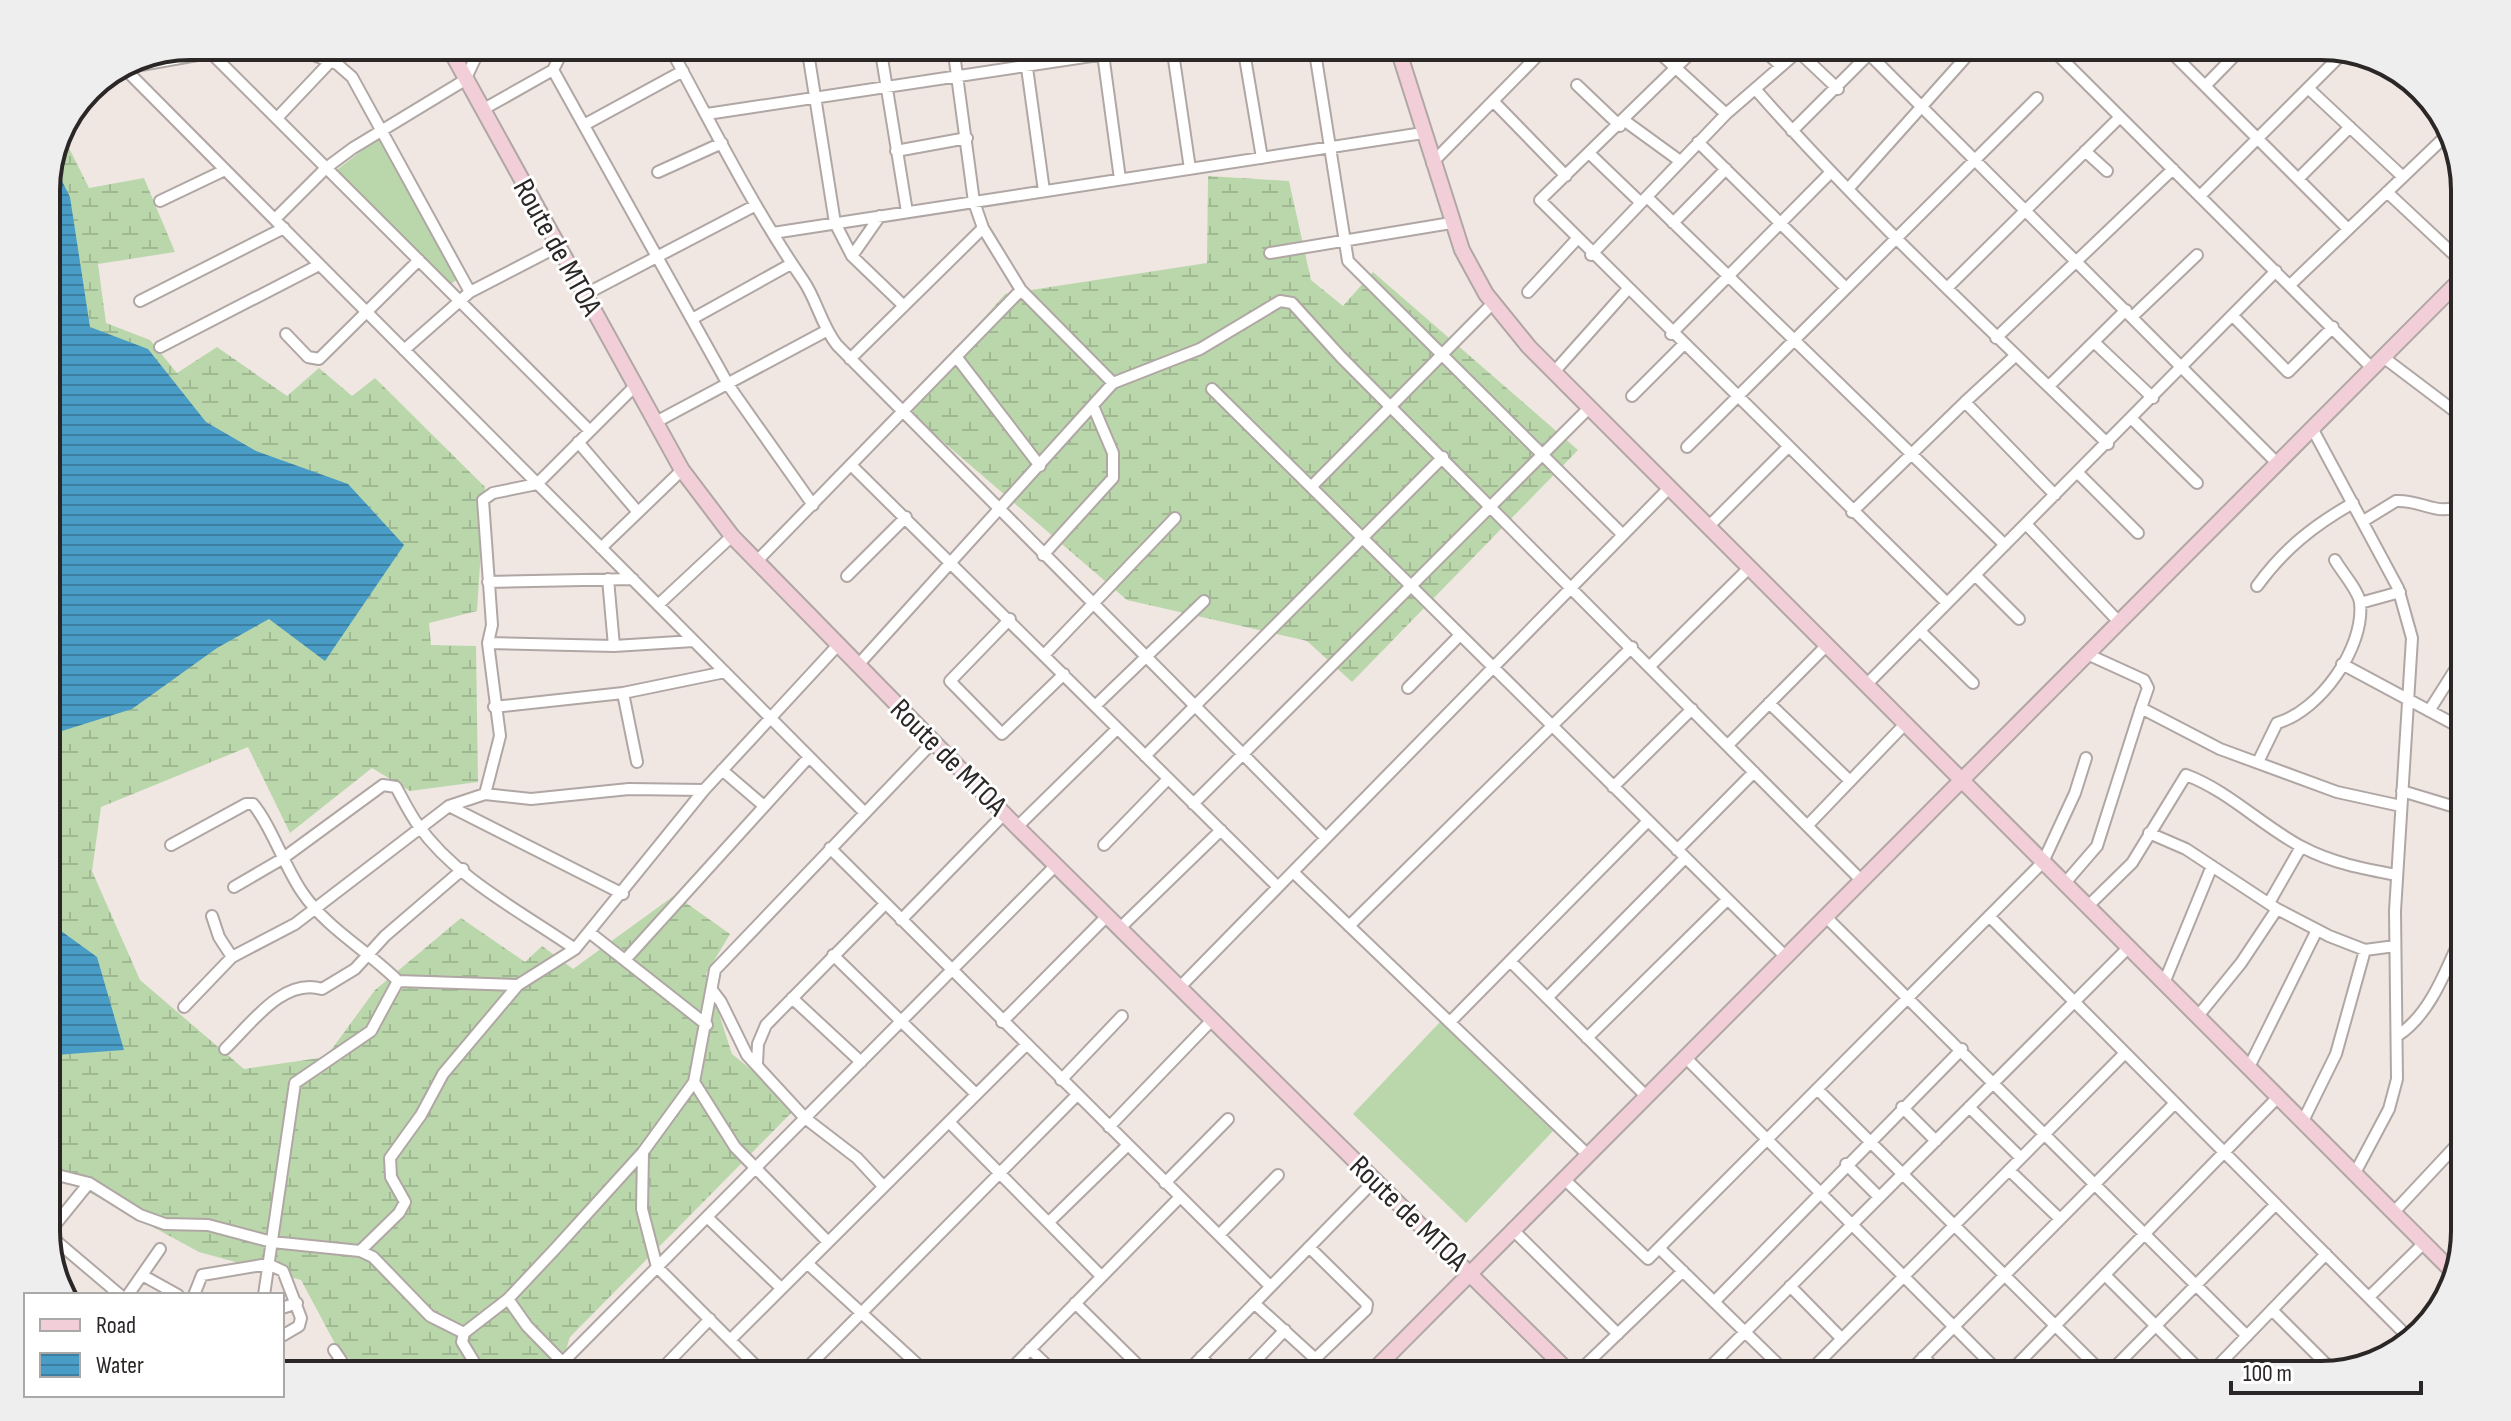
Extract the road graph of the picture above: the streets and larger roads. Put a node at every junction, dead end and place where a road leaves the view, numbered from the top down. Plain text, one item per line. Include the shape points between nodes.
1 (218, 60) edge
2 (455, 60) edge
3 (474, 60) edge
4 (558, 60) edge
5 (677, 60) edge
6 (809, 60) edge
7 (882, 60) edge
8 (955, 60) edge
9 (1026, 60) edge
10 (1065, 60) edge
11 (1104, 60) edge
12 (1174, 60) edge
13 (1245, 60) edge
14 (1316, 60) edge
15 (1401, 60) edge
16 (1533, 60) edge
17 (1667, 60) edge
18 (1685, 60) edge
19 (1774, 60) edge
20 (1787, 60) edge
21 (1807, 60) edge
22 (1865, 60) edge
23 (1883, 60) edge
24 (1963, 60) edge
25 (2067, 60) edge
26 (2180, 60) edge
27 (2230, 60) edge
28 (331, 61) joint
29 (2335, 61) edge
30 (1780, 65) junction
31 (1027, 66) junction
32 (1676, 69) junction
33 (553, 70) junction
34 (683, 71) junction
35 (131, 75) edge
36 (958, 76) junction
37 (465, 80) junction
38 (1577, 85) dead end
39 (2205, 86) junction
40 (887, 87) junction
41 (2308, 88) junction
42 (1838, 89) junction
43 (1756, 90) junction
44 (815, 98) junction
45 (2037, 98) dead end
46 (1493, 101) junction
47 (1921, 103) junction
48 (482, 110) junction
49 (707, 114) junction
50 (1726, 114) junction
51 (2120, 117) junction
52 (277, 118) junction
53 (1622, 124) junction
54 (584, 125) junction
55 (2350, 127) junction
56 (382, 130) junction
57 (1792, 131) junction
58 (1423, 133) junction
59 (967, 138) junction
60 (2258, 139) junction
61 (2441, 141) edge
62 (1698, 142) junction
63 (722, 143) junction
64 (1330, 147) junction
65 (896, 151) junction
66 (2085, 151) junction
67 (1590, 154) junction
68 (1262, 158) junction
69 (1974, 160) junction
70 (1680, 161) junction
71 (1432, 163) junction
72 (326, 168) junction
73 (1190, 169) junction
74 (1726, 169) junction
75 (2173, 169) junction
76 (225, 170) junction
77 (2107, 171) dead end
78 (658, 172) dead end
79 (1831, 172) junction
80 (1566, 176) junction
81 (2403, 177) junction
82 (1120, 179) junction
83 (2298, 179) junction
84 (1848, 189) junction
85 (1044, 191) junction
86 (2387, 192) junction
87 (2200, 196) junction
88 (1644, 200) junction
89 (160, 201) dead end
90 (974, 202) junction
91 (756, 205) junction
92 (2025, 211) junction
93 (907, 212) junction
94 (880, 216) junction
95 (275, 219) junction
96 (835, 223) junction
97 (1451, 223) junction
98 (1673, 223) junction
99 (1780, 223) junction
100 (284, 228) junction
101 (983, 228) junction
102 (2348, 229) junction
103 (773, 233) junction
104 (1897, 237) junction
105 (1345, 240) junction
106 (1576, 240) junction
107 (557, 247) junction
108 (1270, 253) dead end
109 (1591, 255) junction
110 (2197, 255) dead end
111 (657, 256) junction
112 (852, 256) junction
113 (419, 260) junction
114 (2077, 262) junction
115 (2451, 262) edge
116 (791, 264) junction
117 (319, 265) junction
118 (2276, 271) junction
119 (1728, 276) junction
120 (2290, 285) junction
121 (1948, 287) junction
122 (1846, 288) junction
123 (2451, 289) edge
124 (1021, 290) junction
125 (1627, 290) junction
126 (470, 292) junction
127 (1528, 292) dead end
128 (584, 295) junction
129 (460, 300) junction
130 (140, 301) dead end
131 (1493, 303) junction
132 (904, 306) junction
133 (368, 313) junction
134 (2129, 313) junction
135 (2233, 316) junction
136 (692, 319) junction
137 (2333, 327) junction
138 (826, 331) junction
139 (286, 334) dead end
140 (1671, 334) junction
141 (1996, 338) junction
142 (1794, 340) junction
143 (2094, 342) junction
144 (1683, 345) junction
145 (160, 347) dead end
146 (404, 350) junction
147 (1442, 354) junction
148 (2015, 356) junction
149 (2383, 357) junction
150 (850, 359) junction
151 (958, 359) junction
152 (2182, 368) junction
153 (2372, 368) junction
154 (1554, 372) junction
155 (1113, 383) junction
156 (635, 386) junction
157 (729, 386) junction
158 (2049, 386) junction
159 (1212, 389) dead end
160 (1632, 396) dead end
161 (1736, 398) junction
162 (2153, 398) junction
163 (1965, 402) junction
164 (1392, 405) junction
165 (1093, 406) junction
166 (1589, 408) junction
167 (2451, 408) edge
168 (903, 414) junction
169 (2132, 419) junction
170 (656, 422) junction
171 (2312, 428) junction
172 (590, 431) junction
173 (578, 442) junction
174 (2108, 444) junction
175 (1687, 447) dead end
176 (1787, 448) junction
177 (1912, 454) junction
178 (1542, 455) junction
179 (1443, 457) junction
180 (2277, 463) junction
181 (852, 466) junction
182 (1040, 466) junction
183 (682, 470) junction
184 (2079, 474) junction
185 (2197, 483) dead end
186 (537, 484) junction
187 (1311, 487) junction
188 (1669, 488) junction
189 (2055, 495) junction
190 (2353, 503) junction
191 (813, 505) junction
192 (1491, 506) junction
193 (2451, 509) edge
194 (637, 511) junction
195 (999, 511) junction
196 (1852, 512) junction
197 (906, 517) junction
198 (1175, 518) dead end
199 (2365, 520) junction
200 (2026, 524) junction
201 (1708, 527) junction
202 (2138, 533) dead end
203 (1623, 535) junction
204 (732, 536) junction
205 (1362, 538) junction
206 (2005, 545) junction
207 (601, 548) junction
208 (1043, 555) junction
209 (2335, 560) dead end
210 (756, 562) junction
211 (953, 562) junction
212 (1749, 568) junction
213 (847, 576) dead end
214 (1976, 576) junction
215 (608, 579) junction
216 (633, 579) junction
217 (488, 582) junction
218 (1411, 586) junction
219 (2257, 586) dead end
220 (1572, 587) junction
221 (2400, 592) junction
222 (1204, 601) dead end
223 (1947, 603) junction
224 (2360, 603) junction
225 (658, 605) junction
226 (1093, 605) junction
227 (1010, 619) junction
228 (2019, 619) dead end
229 (2119, 622) junction
230 (1920, 631) junction
231 (1460, 635) junction
232 (694, 641) junction
233 (488, 643) junction
234 (838, 645) junction
235 (1827, 645) junction
236 (614, 646) junction
237 (1632, 647) junction
238 (1045, 654) junction
239 (2087, 654) junction
240 (1145, 656) junction
241 (2342, 664) junction
242 (858, 665) junction
243 (1650, 666) junction
244 (1493, 668) junction
245 (725, 672) junction
246 (1064, 674) junction
247 (2451, 676) edge
248 (1973, 683) dead end
249 (1866, 685) junction
250 (1408, 688) dead end
251 (623, 693) junction
252 (2411, 700) junction
253 (1769, 703) junction
254 (1095, 706) junction
255 (1194, 706) junction
256 (494, 707) junction
257 (2141, 708) junction
258 (1692, 709) junction
259 (2429, 711) junction
260 (771, 718) junction
261 (2451, 723) edge
262 (1905, 724) junction
263 (1552, 726) junction
264 (1117, 729) junction
265 (934, 741) junction
266 (1728, 745) junction
267 (1242, 754) junction
268 (1145, 756) junction
269 (809, 757) junction
270 (2086, 758) dead end
271 (637, 762) dead end
272 (2258, 762) junction
273 (722, 770) junction
274 (1754, 772) junction
275 (1168, 779) junction
276 (1961, 780) junction
277 (1850, 781) junction
278 (1613, 787) junction
279 (704, 790) junction
280 (2402, 791) junction
281 (485, 794) junction
282 (1193, 804) junction
283 (449, 806) junction
284 (764, 806) junction
285 (2401, 806) junction
286 (2451, 806) edge
287 (865, 813) junction
288 (1005, 813) junction
289 (1648, 821) junction
290 (1808, 825) junction
291 (419, 827) junction
292 (1017, 827) junction
293 (1221, 830) junction
294 (2149, 833) junction
295 (1326, 838) junction
296 (171, 845) dead end
297 (1104, 845) dead end
298 (2301, 847) junction
299 (830, 848) junction
300 (1681, 854) junction
301 (282, 859) junction
302 (2043, 862) junction
303 (1056, 865) junction
304 (2212, 866) junction
305 (463, 869) junction
306 (1293, 872) junction
307 (2397, 875) junction
308 (1861, 880) junction
309 (2065, 883) junction
310 (234, 887) dead end
311 (1278, 887) junction
312 (623, 894) junction
313 (1727, 900) junction
314 (885, 904) junction
315 (2088, 906) junction
316 (2273, 906) junction
317 (315, 910) junction
318 (212, 916) dead end
319 (1107, 916) junction
320 (1825, 916) junction
321 (1989, 916) junction
322 (901, 920) junction
323 (1349, 926) junction
324 (1120, 928) junction
325 (2317, 930) junction
326 (589, 932) junction
327 (2395, 946) junction
328 (2129, 947) junction
329 (575, 949) junction
330 (2365, 950) junction
331 (368, 951) junction
332 (833, 955) junction
333 (2451, 955) edge
334 (1785, 956) junction
335 (232, 957) junction
336 (625, 960) junction
337 (1510, 961) junction
338 (951, 971) junction
339 (398, 981) junction
340 (2164, 983) junction
341 (518, 985) junction
342 (1179, 988) junction
343 (712, 990) junction
344 (1909, 997) junction
345 (792, 998) junction
346 (1547, 998) junction
347 (2074, 1002) junction
348 (184, 1007) dead end
349 (1122, 1016) dead end
350 (2198, 1016) junction
351 (1212, 1020) junction
352 (901, 1021) junction
353 (1002, 1022) junction
354 (1450, 1022) junction
355 (707, 1025) junction
356 (2397, 1036) junction
357 (1587, 1038) junction
358 (1026, 1045) junction
359 (225, 1049) dead end
360 (1962, 1049) junction
361 (2125, 1053) junction
362 (1685, 1057) junction
363 (861, 1062) junction
364 (757, 1064) junction
365 (2249, 1067) junction
366 (1061, 1080) junction
367 (694, 1082) junction
368 (1995, 1082) junction
369 (1817, 1089) junction
370 (976, 1094) junction
371 (1077, 1095) junction
372 (1646, 1096) junction
373 (2278, 1097) junction
374 (2175, 1103) junction
375 (1902, 1107) junction
376 (1969, 1107) junction
377 (805, 1118) junction
378 (1228, 1119) dead end
379 (2303, 1121) junction
380 (949, 1122) junction
381 (1109, 1127) junction
382 (2046, 1133) junction
383 (1766, 1140) junction
384 (1869, 1140) junction
385 (1936, 1141) junction
386 (1128, 1145) junction
387 (2451, 1151) edge
388 (643, 1152) junction
389 (2224, 1152) junction
390 (1587, 1154) junction
391 (2021, 1158) junction
392 (1846, 1164) junction
393 (756, 1168) junction
394 (2009, 1170) junction
395 (1000, 1173) junction
396 (2355, 1173) junction
397 (1903, 1174) junction
398 (1278, 1175) dead end
399 (60, 1176) edge
400 (1563, 1178) junction
401 (1375, 1180) junction
402 (89, 1183) junction
403 (1165, 1183) junction
404 (2095, 1183) junction
405 (883, 1186) junction
406 (1817, 1193) junction
407 (1180, 1197) junction
408 (1879, 1197) junction
409 (2276, 1204) junction
410 (2394, 1212) junction
411 (707, 1217) junction
412 (60, 1219) edge
413 (2060, 1219) junction
414 (1049, 1222) junction
415 (1851, 1225) junction
416 (1955, 1225) junction
417 (1512, 1229) junction
418 (2145, 1233) junction
419 (1219, 1235) junction
420 (272, 1242) junction
421 (828, 1242) junction
422 (2424, 1243) junction
423 (61, 1246) edge
424 (1309, 1247) junction
425 (1659, 1248) junction
426 (160, 1249) dead end
427 (360, 1251) junction
428 (2326, 1254) junction
429 (807, 1263) junction
430 (268, 1264) junction
431 (2447, 1266) edge
432 (657, 1267) junction
433 (1683, 1271) junction
434 (1469, 1272) junction
435 (142, 1275) junction
436 (2004, 1275) junction
437 (2105, 1275) junction
438 (1101, 1276) junction
439 (1904, 1276) junction
440 (2196, 1285) junction
441 (1270, 1286) junction
442 (1790, 1286) junction
443 (781, 1288) junction
444 (118, 1293) edge
445 (129, 1293) edge
446 (174, 1293) edge
447 (195, 1293) edge
448 (264, 1293) edge
449 (2369, 1297) junction
450 (508, 1299) junction
451 (1714, 1302) junction
452 (297, 1303) junction
453 (1075, 1303) junction
454 (1254, 1303) junction
455 (284, 1307) edge
456 (2272, 1310) junction
457 (861, 1313) junction
458 (710, 1319) junction
459 (1954, 1326) junction
460 (2055, 1326) junction
461 (2156, 1326) junction
462 (1285, 1330) junction
463 (1745, 1331) junction
464 (2403, 1332) edge
465 (464, 1333) junction
466 (1618, 1334) junction
467 (284, 1335) edge
468 (2247, 1336) junction
469 (1842, 1339) junction
470 (730, 1340) junction
471 (1030, 1349) junction
472 (334, 1350) dead end
473 (1201, 1357) junction
474 (1923, 1357) junction
475 (1316, 1358) junction
476 (341, 1361) edge
477 (474, 1361) edge
478 (562, 1361) edge
479 (564, 1361) edge
480 (670, 1361) edge
481 (750, 1361) edge
482 (814, 1361) edge
483 (913, 1361) edge
484 (1018, 1361) edge
485 (1042, 1361) edge
486 (1134, 1361) edge
487 (1197, 1361) edge
488 (1205, 1361) edge
489 (1255, 1361) edge
490 (1319, 1361) edge
491 (1383, 1361) edge
492 (1560, 1361) edge
493 (1589, 1361) edge
494 (1716, 1361) edge
495 (1775, 1361) edge
496 (1820, 1361) edge
497 (1919, 1361) edge
498 (1927, 1361) edge
499 (1990, 1361) edge
500 (2019, 1361) edge
501 (2091, 1361) edge
502 (2120, 1361) edge
503 (2192, 1361) edge
504 (2221, 1361) edge
505 (2323, 1361) edge

1 - 52 street
2 - 37 street, Route de MTOA
3 - 37 street
4 - 33 street
5 - 34 street
6 - 44 street
7 - 40 street
8 - 36 street
9 - 31 street
10 - 31 street
11 - 82 street
12 - 73 street
13 - 68 street
14 - 64 street
15 - 58 street
16 - 46 street
17 - 32 street
18 - 32 street
19 - 30 street
20 - 30 street
21 - 42 street
22 - 42 street
23 - 47 street
24 - 47 street
25 - 51 street
26 - 39 street
27 - 39 street
28 - 52 street
28 - 56 street via 352,77
29 - 41 street
30 - 43 street
31 - 36 street
31 - 85 street
32 - 50 street
32 - 53 street
33 - 48 street
33 - 54 street
34 - 49 street
34 - 54 street
35 - 76 street
36 - 40 street
36 - 59 street
37 - 48 street, Route de MTOA
37 - 56 street
38 - 53 street
39 - 60 street
40 - 44 street
40 - 65 street
41 - 55 street
41 - 60 street
42 - 57 street
43 - 50 street
43 - 57 street
44 - 49 street
44 - 96 street
45 - 69 street
46 - 71 street
46 - 80 street
47 - 69 street
47 - 84 street
48 - 107 street, Route de MTOA
49 - 63 street
50 - 62 street
51 - 66 street
51 - 75 street
52 - 72 street
53 - 67 street
53 - 70 street
54 - 111 street
55 - 81 street
55 - 83 street
56 - 72 street
56 - 126 street
57 - 79 street
58 - 64 street
58 - 71 street
59 - 65 street
59 - 90 street
60 - 83 street
60 - 87 street
61 - 81 street
62 - 70 street
62 - 74 street
63 - 78 street
63 - 91 street
64 - 68 street
64 - 105 street
65 - 93 street
66 - 77 street
66 - 92 street
67 - 80 street
67 - 88 street
68 - 73 street
69 - 92 street
69 - 104 street
70 - 88 street
71 - 97 street
72 - 95 street
72 - 113 street
73 - 82 street
74 - 98 street
74 - 99 street
75 - 87 street
75 - 114 street
76 - 89 street
76 - 95 street
79 - 84 street
79 - 99 street
80 - 106 street via 1540,200
81 - 86 street
82 - 85 street
83 - 102 street
84 - 104 street
85 - 90 street
86 - 102 street
86 - 115 street
87 - 118 street
88 - 98 street
88 - 109 street
90 - 93 street
90 - 101 street
91 - 103 street
91 - 111 street
92 - 114 street
92 - 121 street
93 - 94 street
94 - 96 street
94 - 112 street
95 - 100 street
96 - 103 street
96 - 112 street
97 - 105 street
97 - 131 street
98 - 119 street
99 - 119 street
99 - 122 street
100 - 117 street
100 - 130 street
101 - 124 street
101 - 132 street
102 - 120 street
103 - 116 street
104 - 121 street
104 - 122 street
105 - 108 street
105 - 147 street via 1348,261
106 - 109 street
106 - 127 street
107 - 126 street
107 - 128 street, Route de MTOA
109 - 125 street
110 - 134 street
111 - 128 street
111 - 136 street
112 - 132 street
113 - 129 street
113 - 133 street
114 - 134 street
114 - 141 street
116 - 136 street
116 - 138 street via 806,283
117 - 133 street
117 - 145 street
118 - 120 street
118 - 135 street
119 - 140 street
119 - 142 street
120 - 137 street
121 - 141 street
122 - 142 street
123 - 149 street
124 - 151 street
124 - 155 street
125 - 140 street
125 - 154 street
126 - 129 street
128 - 156 street, Route de MTOA
129 - 146 street
129 - 172 street
131 - 147 street
131 - 154 street
132 - 150 street
133 - 139 street via 319,359 308,357
133 - 146 street
134 - 143 street
134 - 152 street
135 - 137 street via 2288,372
135 - 152 street
136 - 157 street
137 - 153 street
138 - 150 street
138 - 157 street
140 - 144 street
141 - 148 street
142 - 161 street
142 - 177 street
143 - 158 street
143 - 162 street
144 - 160 street
144 - 161 street
146 - 186 street
147 - 164 street
147 - 178 street
148 - 158 street
148 - 163 street
149 - 153 street
149 - 167 street
150 - 168 street
151 - 168 street
151 - 182 street
152 - 162 street
152 - 180 street
153 - 171 street
154 - 166 street
155 - 164 street via 1200,349 1280,301 1292,303
155 - 165 street
156 - 170 street, Route de MTOA
156 - 172 street
157 - 170 street
157 - 191 street
158 - 174 street
159 - 187 street
161 - 175 street
161 - 176 street
162 - 169 street
163 - 177 street
163 - 189 street
164 - 179 street
164 - 187 street
165 - 182 street
165 - 208 street via 1113,453 1113,478
166 - 178 street
166 - 188 street
168 - 181 street
168 - 195 street
169 - 174 street
169 - 185 street
170 - 183 street, Route de MTOA
171 - 180 street
171 - 190 street
172 - 173 street
173 - 186 street
173 - 194 street
174 - 184 street
176 - 196 street
176 - 201 street
177 - 196 street
177 - 206 street
178 - 192 street
178 - 203 street
179 - 192 street
179 - 205 street
180 - 229 street
181 - 191 street
181 - 197 street
182 - 195 street
183 - 194 street
183 - 204 street, Route de MTOA
184 - 189 street
184 - 202 street
186 - 207 street
186 - 217 street via 483,500
187 - 205 street
188 - 201 street
188 - 203 street
189 - 200 street
190 - 199 street
190 - 219 street via 2292,542
191 - 210 street
192 - 218 street
192 - 220 street
193 - 199 street via 2396,501
194 - 207 street
195 - 208 street
195 - 211 street
196 - 223 street
197 - 211 street
197 - 213 street
198 - 226 street
199 - 221 street
200 - 206 street
200 - 229 street
201 - 212 street
203 - 220 street
204 - 210 street, Route de MTOA
204 - 225 street
205 - 218 street
205 - 255 street
206 - 214 street
207 - 216 street
208 - 226 street
209 - 224 street
210 - 234 street, Route de MTOA
211 - 227 street
211 - 242 street
212 - 235 street
212 - 243 street
214 - 223 street
214 - 228 street
215 - 216 street
215 - 217 street
215 - 236 street
216 - 225 street
217 - 233 street
218 - 231 street
218 - 267 street
220 - 237 street
220 - 244 street
221 - 224 street
221 - 252 street via 2412,638
222 - 240 street
223 - 230 street
224 - 241 street via 2361,627
225 - 232 street
226 - 238 street
226 - 240 street
227 - 238 street
227 - 246 street via 950,681 1002,734
229 - 239 street
230 - 248 street
230 - 249 street
231 - 244 street
231 - 250 street
232 - 236 street
232 - 245 street
233 - 236 street
233 - 256 street
234 - 242 street, Route de MTOA
234 - 260 street
235 - 249 street
235 - 253 street
237 - 243 street
237 - 263 street
238 - 246 street
239 - 257 street via 2144,680 2148,688
239 - 276 street
240 - 254 street
240 - 255 street
241 - 252 street
241 - 272 street via 2302,714 2277,723
242 - 265 street, Route de MTOA
243 - 258 street
244 - 263 street
244 - 295 street
245 - 251 street
245 - 260 street
246 - 254 street
247 - 259 street
249 - 262 street
251 - 256 street
251 - 271 street
252 - 259 street
252 - 280 street
253 - 266 street
253 - 277 street
254 - 264 street
255 - 267 street
255 - 268 street
256 - 281 street via 500,736
257 - 272 street
257 - 309 street via 2097,846
258 - 266 street
258 - 278 street
259 - 261 street
260 - 269 street
260 - 273 street
262 - 276 street
262 - 277 street
263 - 278 street
263 - 323 street
264 - 268 street
264 - 292 street
265 - 287 street
265 - 288 street, Route de MTOA
266 - 274 street
267 - 282 street
267 - 295 street
268 - 275 street
269 - 284 street
269 - 287 street
270 - 302 street
272 - 285 street via 2337,792
273 - 279 street
273 - 284 street
274 - 290 street
274 - 300 street
275 - 282 street
275 - 297 street
276 - 302 street
276 - 308 street
277 - 290 street
278 - 289 street
279 - 281 street via 629,789 531,799
279 - 312 street
280 - 285 street
280 - 286 street
281 - 283 street
282 - 293 street
283 - 291 street
283 - 312 street
284 - 336 street
285 - 307 street
287 - 299 street
288 - 292 street, Route de MTOA
288 - 322 street
289 - 300 street
289 - 337 street
290 - 308 street
291 - 301 street via 396,787 383,785
291 - 305 street
291 - 317 street
292 - 303 street, Route de MTOA
293 - 311 street
293 - 324 street
294 - 298 street via 2186,775
294 - 304 street
294 - 315 street via 2132,863
295 - 306 street
296 - 301 street via 249,804 258,810
298 - 307 street via 2352,867
298 - 316 street
299 - 314 street
299 - 343 street via 715,970
300 - 313 street
300 - 346 street
301 - 310 street
301 - 317 street
302 - 309 street
302 - 321 street
303 - 319 street, Route de MTOA
303 - 338 street
304 - 316 street
304 - 340 street
305 - 329 street via 485,890
305 - 331 street
306 - 311 street
306 - 323 street
307 - 327 street
308 - 320 street
309 - 315 street
311 - 342 street
312 - 326 street
313 - 334 street
313 - 357 street
314 - 322 street
314 - 332 street
315 - 328 street
316 - 325 street
316 - 350 street via 2241,963
317 - 331 street
317 - 335 street
318 - 335 street
319 - 324 street, Route de MTOA
319 - 353 street
320 - 334 street
320 - 344 street
321 - 344 street
321 - 347 street
322 - 338 street
323 - 354 street
324 - 342 street, Route de MTOA
325 - 330 street
325 - 365 street
326 - 329 street
326 - 336 street
327 - 330 street
327 - 356 street
328 - 340 street
328 - 347 street
329 - 341 street
330 - 379 street via 2336,1054
331 - 339 street
331 - 359 street via 355,969 322,989 286,992
332 - 345 street
332 - 352 street
333 - 356 street via 2422,1012
334 - 362 street
335 - 348 street
336 - 355 street
337 - 346 street
337 - 354 street
338 - 352 street
338 - 353 street
339 - 341 street
339 - 420 street via 371,1031 295,1083
340 - 350 street
341 - 427 street via 443,1074 390,1158 391,1177 405,1202
342 - 351 street, Route de MTOA
343 - 355 street
343 - 364 street via 739,1045
344 - 360 street
344 - 369 street
345 - 363 street
345 - 364 street via 760,1035
346 - 357 street
347 - 361 street
347 - 368 street
349 - 366 street
350 - 365 street
351 - 381 street
351 - 401 street, Route de MTOA
352 - 363 street
352 - 370 street
353 - 358 street
354 - 390 street
355 - 367 street
356 - 396 street via 2392,1100
357 - 372 street
358 - 366 street
358 - 370 street
360 - 368 street
360 - 375 street
361 - 374 street
361 - 382 street
362 - 372 street
362 - 383 street
363 - 377 street
364 - 377 street
365 - 373 street
366 - 371 street
367 - 388 street
367 - 393 street via 735,1147
368 - 376 street
368 - 382 street
369 - 383 street
369 - 384 street
370 - 380 street
371 - 381 street
371 - 395 street
372 - 390 street
373 - 379 street
373 - 389 street
374 - 389 street
374 - 404 street
375 - 384 street
375 - 385 street
376 - 385 street
376 - 391 street
377 - 393 street
377 - 405 street via 857,1158
378 - 403 street
379 - 396 street
380 - 395 street
380 - 405 street
381 - 386 street
382 - 391 street
382 - 404 street
383 - 406 street
383 - 425 street
384 - 392 street
384 - 397 street
385 - 397 street
386 - 403 street
386 - 414 street
387 - 410 street
388 - 432 street via 642,1209
388 - 450 street
389 - 409 street
389 - 418 street
390 - 400 street
391 - 394 street
392 - 406 street
392 - 408 street
393 - 411 street
393 - 421 street
394 - 413 street
394 - 416 street
395 - 414 street
395 - 457 street
396 - 410 street
397 - 408 street
397 - 416 street
398 - 419 street
399 - 402 street
400 - 417 street
400 - 425 street via 1648,1259
401 - 424 street
401 - 434 street, Route de MTOA
402 - 412 street
402 - 420 street via 165,1224 208,1225
403 - 407 street
404 - 413 street
404 - 418 street
405 - 421 street
406 - 415 street
406 - 451 street
407 - 419 street
407 - 438 street
408 - 415 street
409 - 428 street
409 - 440 street
410 - 422 street
411 - 432 street
411 - 443 street
413 - 436 street
414 - 438 street
415 - 439 street
415 - 442 street
416 - 436 street
416 - 439 street
417 - 434 street
417 - 466 street
418 - 437 street
418 - 440 street
419 - 441 street
420 - 427 street
420 - 430 street
421 - 429 street
422 - 431 street
422 - 449 street
423 - 444 street
424 - 441 street
424 - 475 street via 1367,1304
425 - 433 street
426 - 435 street
427 - 465 street via 373,1257 430,1316
428 - 449 street
428 - 456 street
429 - 443 street
429 - 457 street
430 - 447 street via 202,1275
430 - 448 street
430 - 452 street via 283,1271
432 - 458 street
432 - 479 street
433 - 451 street
433 - 466 street
434 - 491 street
434 - 492 street, Route de MTOA
435 - 445 street
435 - 446 street
436 - 459 street
436 - 460 street
437 - 460 street
437 - 461 street
438 - 453 street
439 - 459 street
439 - 469 street
440 - 461 street
440 - 468 street
441 - 454 street
442 - 463 street
442 - 469 street
443 - 470 street
449 - 464 street
450 - 465 street
450 - 478 street
451 - 463 street
452 - 455 street
452 - 467 street via 299,1326
453 - 471 street
453 - 486 street
454 - 462 street
454 - 473 street
456 - 468 street
456 - 505 street
457 - 482 street
457 - 483 street
458 - 470 street
458 - 480 street
459 - 474 street
459 - 499 street
460 - 500 street
460 - 501 street
461 - 502 street
461 - 503 street
462 - 475 street
462 - 489 street
463 - 494 street
463 - 495 street
465 - 477 street via 462,1342
466 - 493 street
468 - 504 street
469 - 496 street
470 - 481 street
471 - 484 street
471 - 485 street
472 - 476 street
473 - 487 street
473 - 488 street
474 - 497 street
474 - 498 street
475 - 490 street

